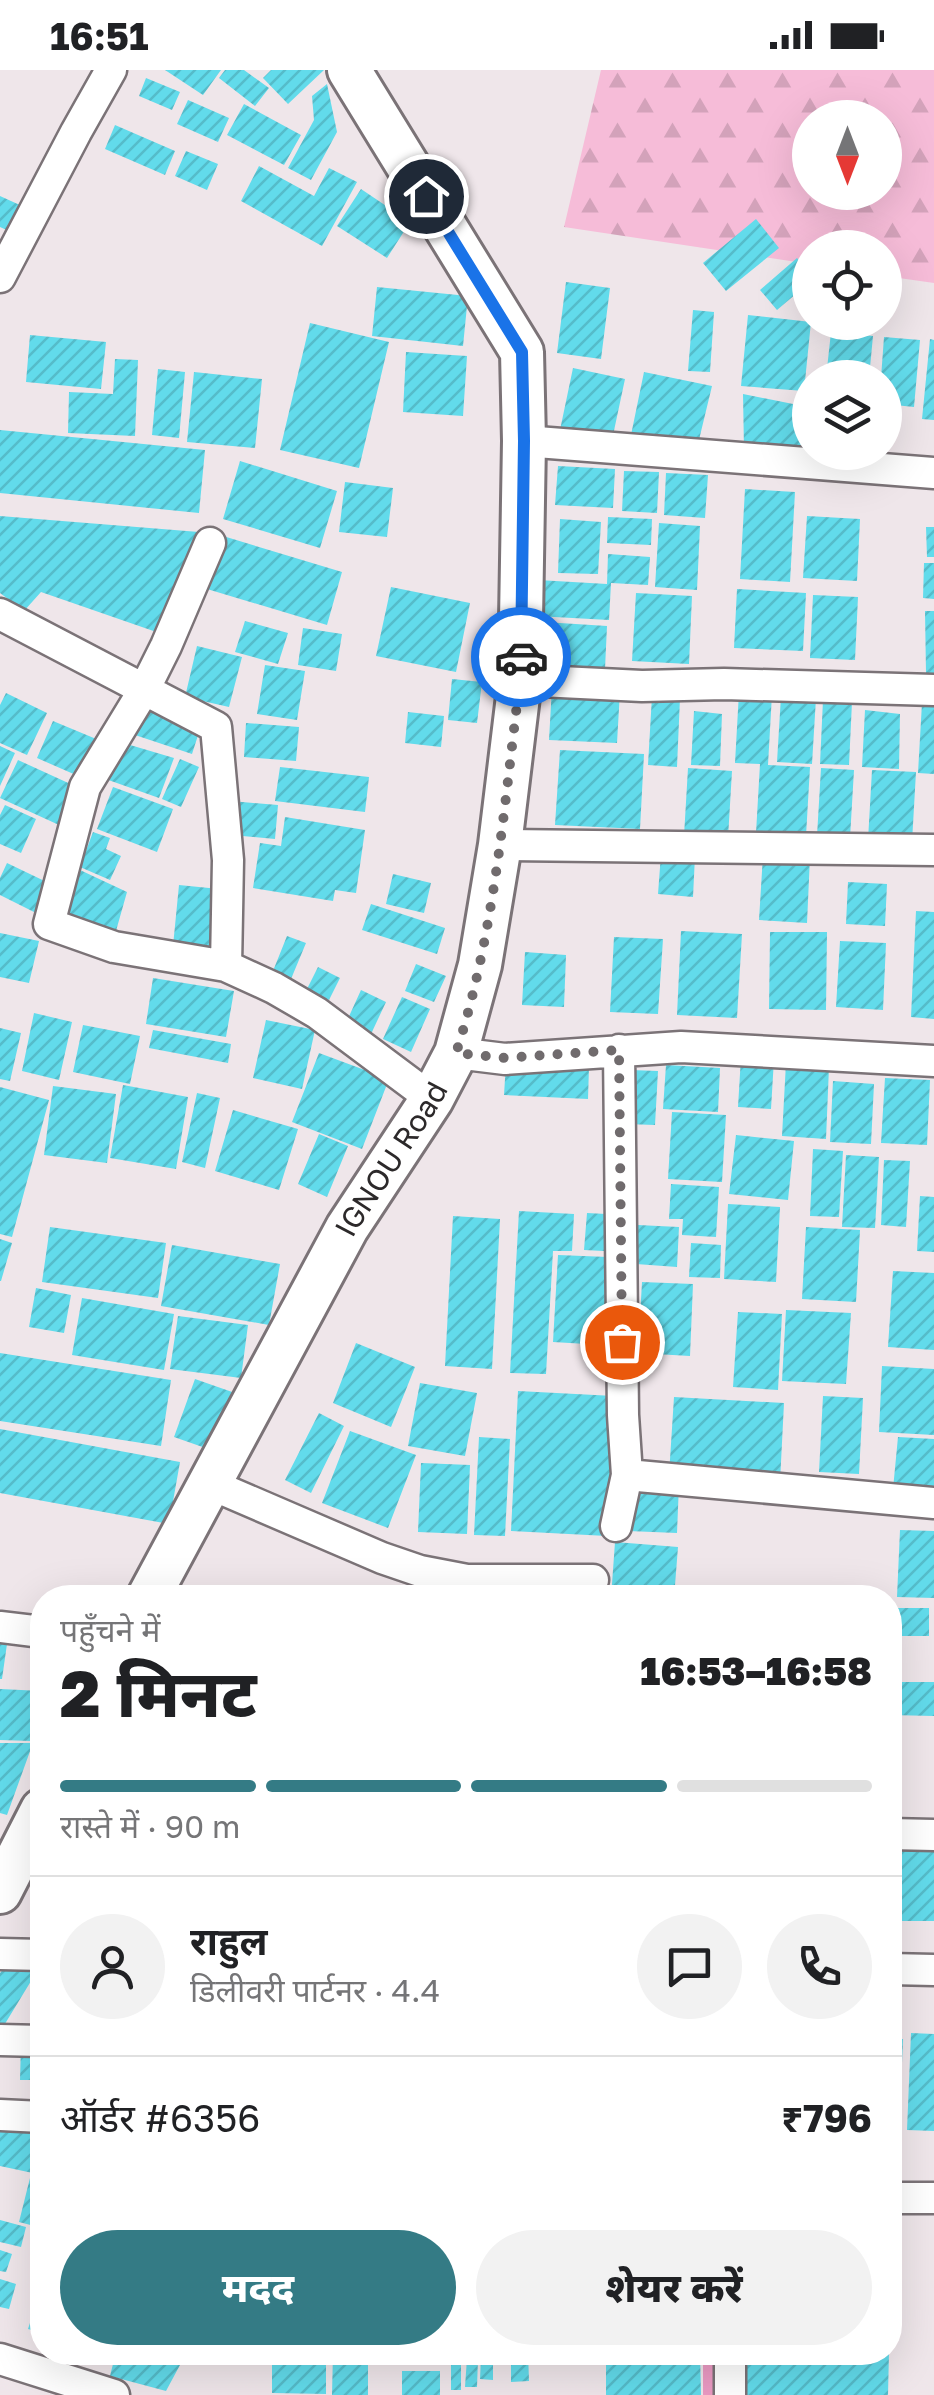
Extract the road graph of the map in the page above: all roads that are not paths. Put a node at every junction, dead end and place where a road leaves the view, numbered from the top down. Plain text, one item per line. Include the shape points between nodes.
1 (111, 70) edge
2 (349, 70) edge
3 (0, 277) edge
4 (524, 441) junction
5 (934, 473) edge
6 (210, 543) dead end
7 (0, 614) edge
8 (520, 680) junction
9 (144, 690) junction
10 (934, 690) edge
11 (500, 845) junction
12 (934, 850) edge
13 (226, 966) junction
14 (619, 1050) junction
15 (456, 1053) junction
16 (934, 1061) edge
17 (432, 1099) junction
18 (627, 1475) junction
19 (210, 1484) junction
20 (934, 1503) edge
21 (616, 1526) dead end
22 (593, 1580) dead end
23 (155, 1585) edge
24 (0, 1627) edge
25 (30, 1631) edge
26 (902, 1834) edge
27 (934, 1835) edge
28 (30, 1843) edge
29 (0, 1892) edge
30 (0, 1954) edge
31 (30, 1955) edge
32 (902, 1969) edge
33 (934, 1970) edge
34 (0, 2040) edge
35 (30, 2040) edge
36 (0, 2114) edge
37 (30, 2117) edge
38 (902, 2198) edge
39 (934, 2198) edge
40 (0, 2359) edge
41 (730, 2365) edge
42 (114, 2395) edge
43 (730, 2395) edge

1 - 3 street
2 - 4 street, IGNOU Road via 522,352
4 - 5 street
4 - 8 street, IGNOU Road
6 - 9 street
7 - 9 street
8 - 10 street
8 - 11 street, IGNOU Road
9 - 13 street via 216,727 228,860
9 - 13 street via 85,787 49,924 114,947
11 - 12 street
11 - 15 street, IGNOU Road via 480,965
13 - 17 street via 317,1013
14 - 15 street via 505,1058
14 - 16 street via 681,1047
14 - 18 street
15 - 17 street, IGNOU Road
17 - 19 street, IGNOU Road via 347,1228
18 - 20 street
18 - 21 street
19 - 22 street via 420,1571 468,1580
19 - 23 street, IGNOU Road
24 - 25 street
26 - 27 street
28 - 29 street
30 - 31 street
32 - 33 street
34 - 35 street
36 - 37 street
38 - 39 street
40 - 42 street
41 - 43 street

